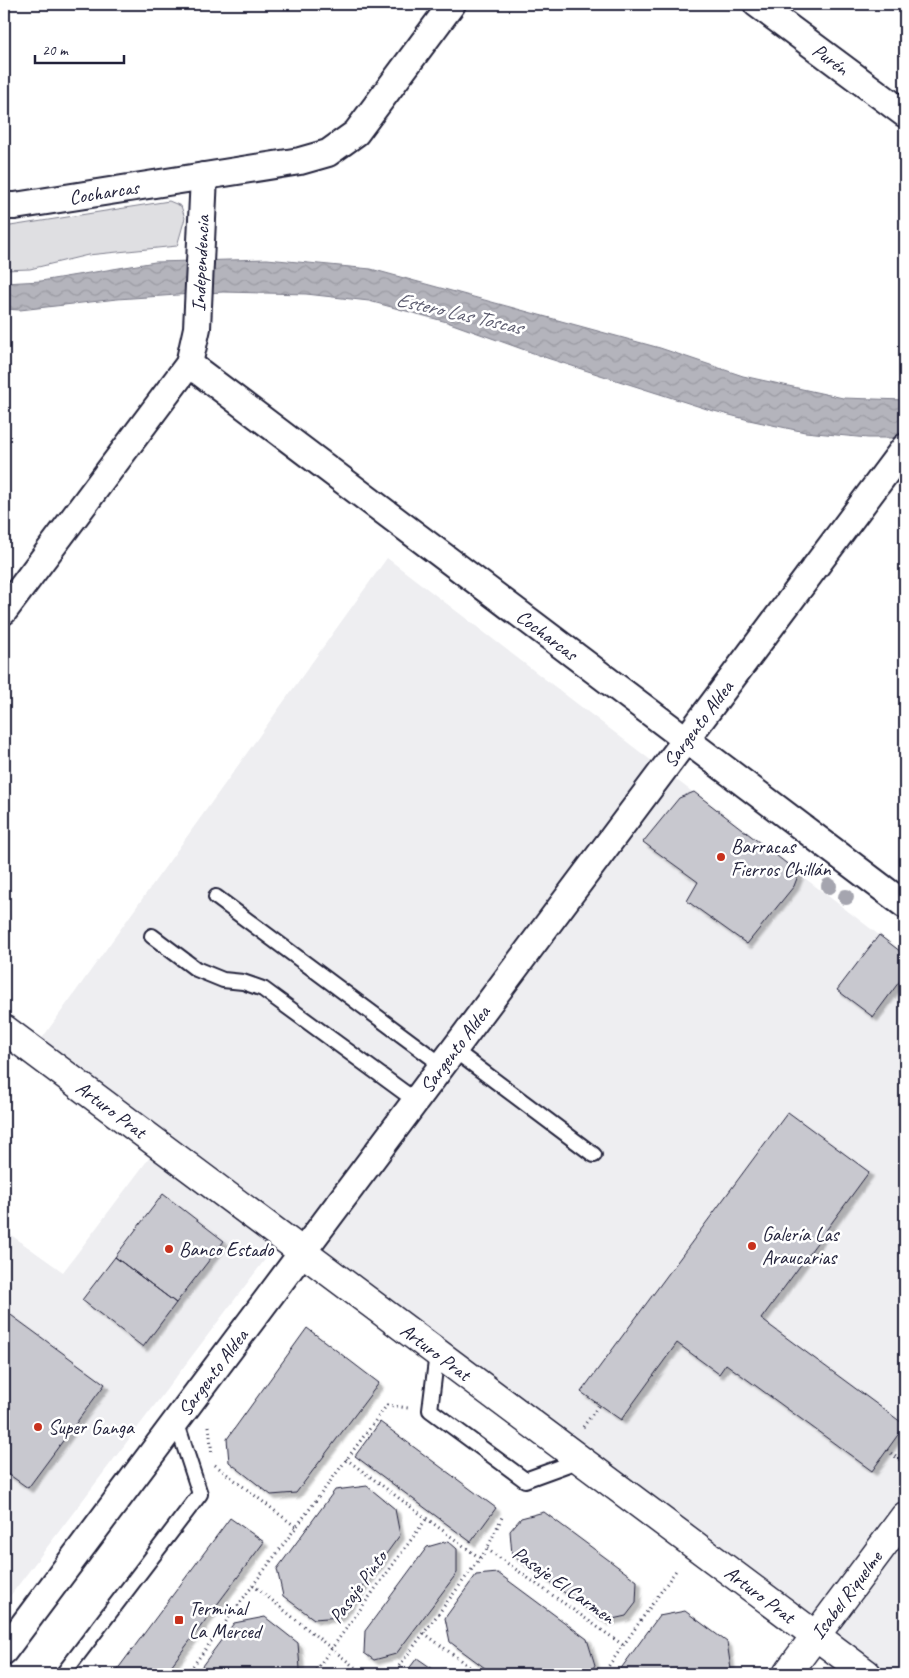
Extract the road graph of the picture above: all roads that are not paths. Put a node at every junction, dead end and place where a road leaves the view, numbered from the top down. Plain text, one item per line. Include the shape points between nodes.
1 (452, 4) edge
2 (757, 4) edge
3 (905, 114) edge
4 (204, 176) junction
5 (4, 206) edge
6 (189, 364) junction
7 (900, 454) edge
8 (4, 611) edge
9 (686, 740) junction
10 (216, 897) dead end
11 (905, 905) edge
12 (152, 936) dead end
13 (4, 1030) edge
14 (448, 1057) junction
15 (416, 1101) junction
16 (594, 1156) dead end
17 (302, 1252) junction
18 (437, 1353) junction
19 (176, 1421) junction
20 (580, 1460) junction
21 (905, 1516) edge
22 (816, 1636) junction
23 (4, 1651) edge
24 (63, 1674) edge
25 (787, 1674) edge
26 (867, 1674) edge

1 - 4 street via 368,118 341,145 314,158
2 - 3 street, Purén
4 - 5 street, Cocharcas
4 - 6 street, Independencia via 198,311 195,344
6 - 8 street, Independencia
6 - 9 street, Cocharcas
7 - 9 street, Sargento Aldea
9 - 11 street, Cocharcas
9 - 14 street, Sargento Aldea
10 - 14 lane
12 - 15 lane via 196,969 223,980 263,989
13 - 17 street, Arturo Prat
14 - 15 street, Sargento Aldea
14 - 16 lane
15 - 17 street, Sargento Aldea
17 - 18 street, Arturo Prat
17 - 19 street, Sargento Aldea
18 - 20 street, Arturo Prat
18 - 20 lane via 430,1410 525,1480
19 - 23 street, Sargento Aldea
19 - 24 lane via 200,1494
20 - 22 street, Arturo Prat
21 - 22 street, Isabel Riquelme
22 - 25 street, Isabel Riquelme
22 - 26 street, Arturo Prat

